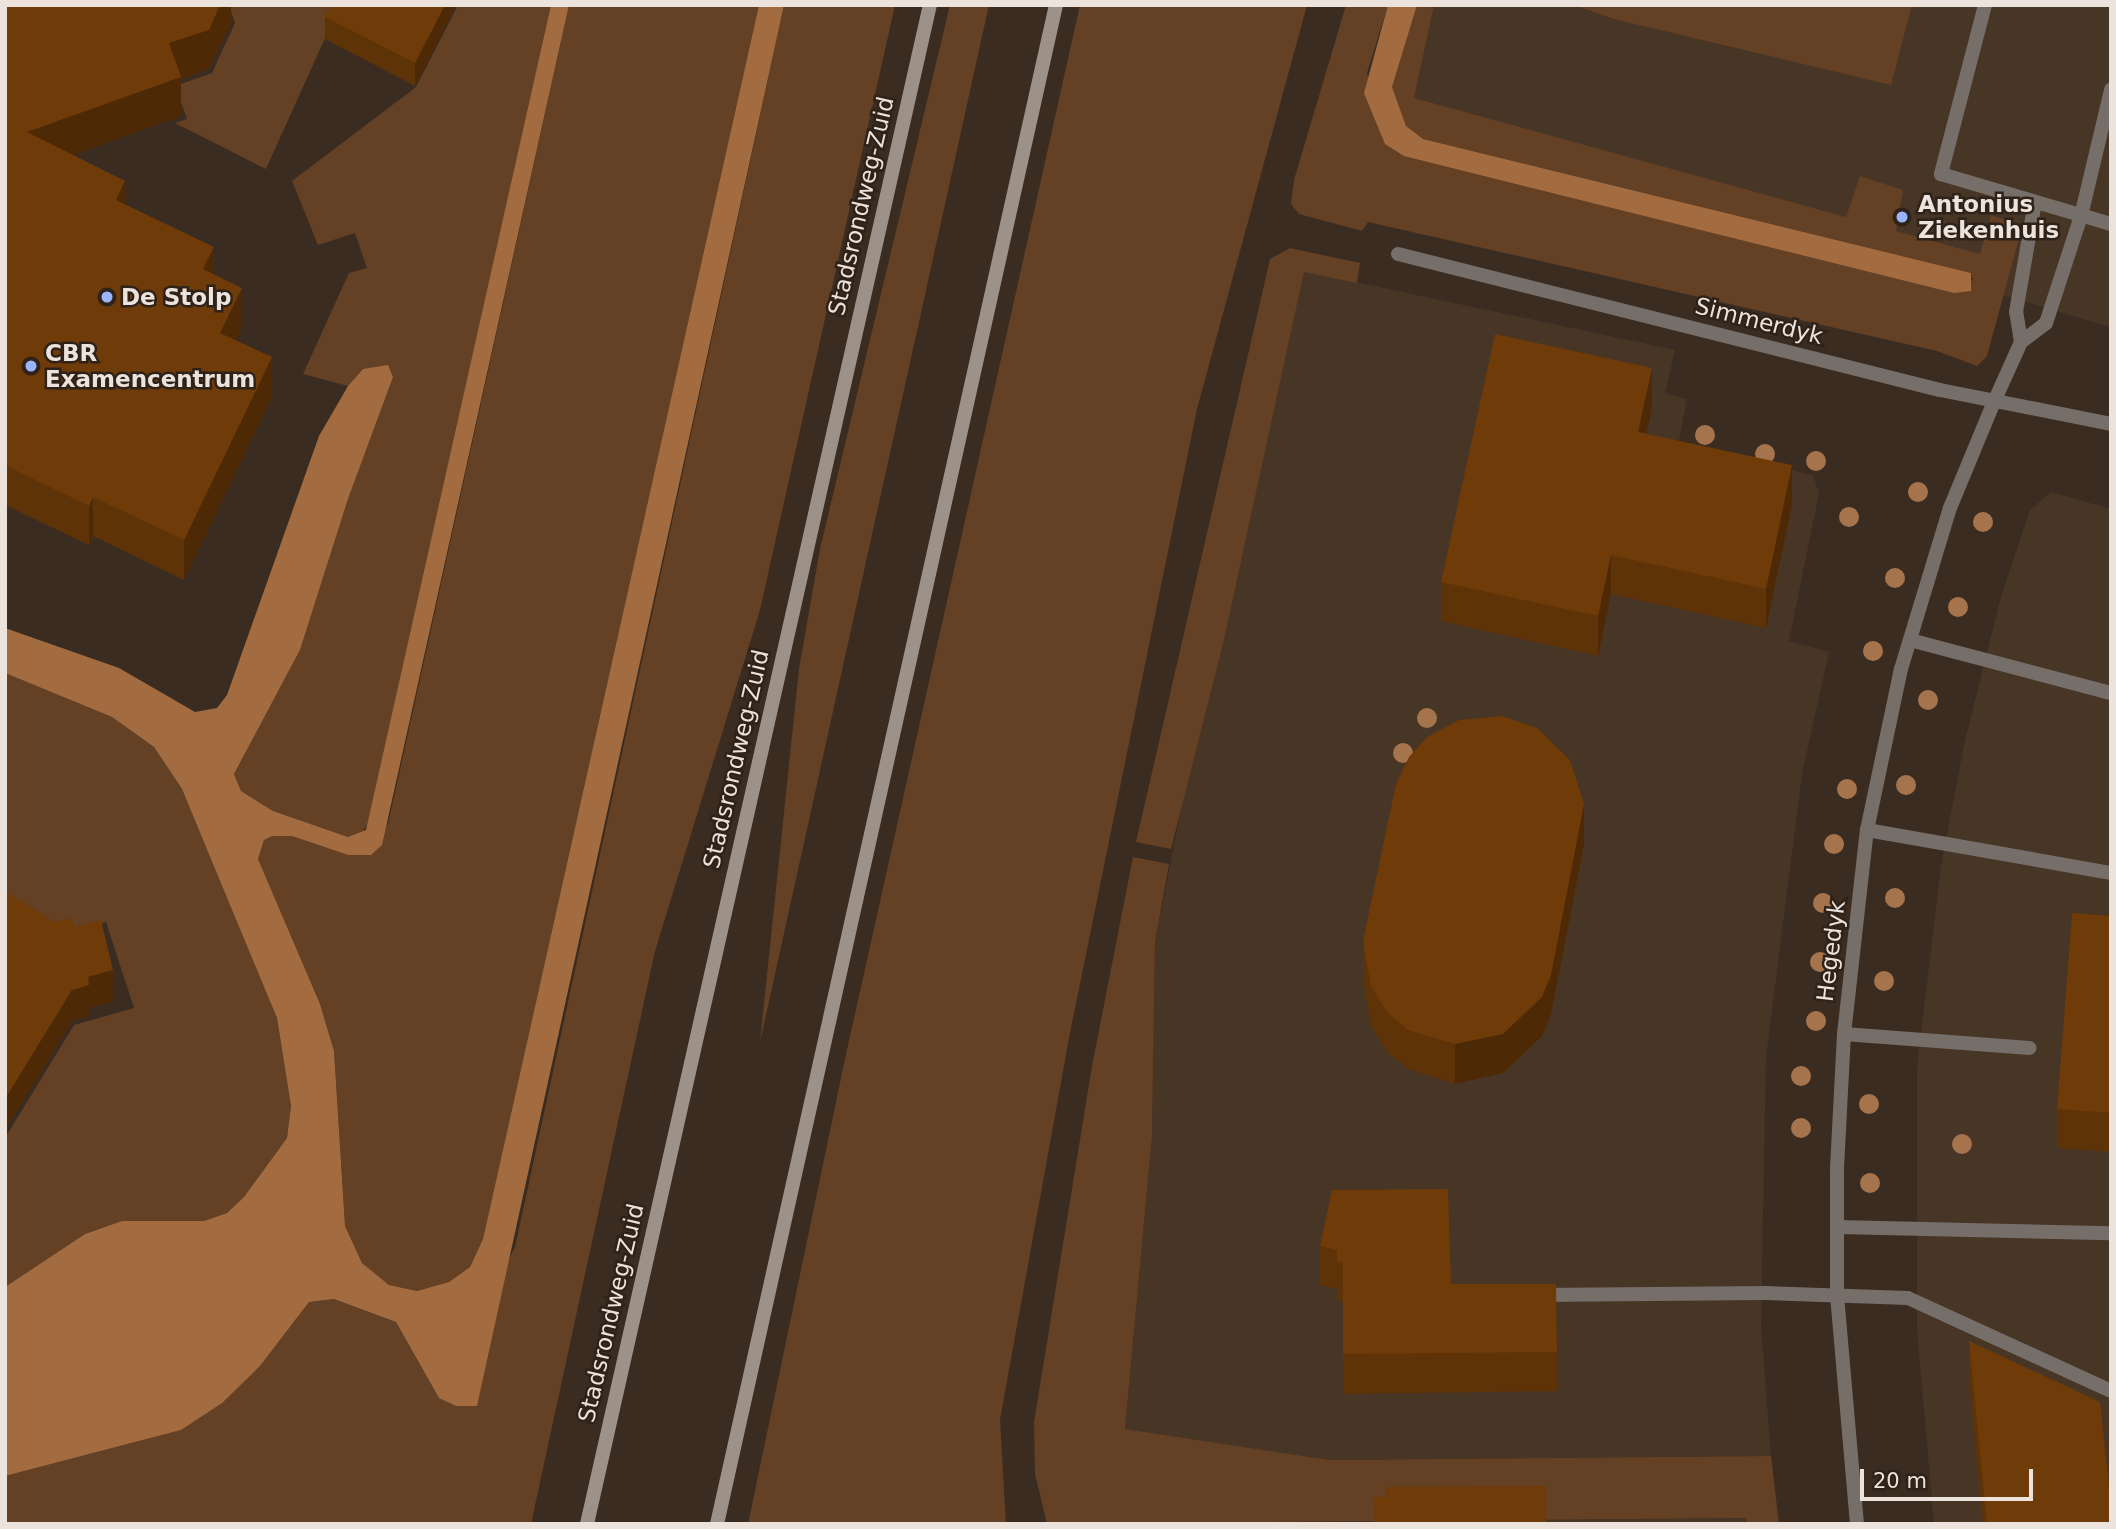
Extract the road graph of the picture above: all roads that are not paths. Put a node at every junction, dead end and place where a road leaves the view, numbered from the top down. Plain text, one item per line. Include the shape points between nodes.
1 (930, 5) edge
2 (1056, 5) edge
3 (1985, 5) edge
4 (2111, 90) edge
5 (2035, 202) junction
6 (2081, 216) junction
7 (2111, 224) edge
8 (1398, 254) dead end
9 (2021, 342) junction
10 (1993, 402) junction
11 (2111, 424) edge
12 (1910, 639) junction
13 (2111, 693) edge
14 (1867, 830) junction
15 (2111, 873) edge
16 (1844, 1034) junction
17 (2029, 1048) dead end
18 (1837, 1227) junction
19 (2111, 1233) edge
20 (1516, 1296) edge
21 (1837, 1297) junction
22 (2111, 1391) edge
23 (587, 1524) edge
24 (717, 1524) edge
25 (1857, 1524) edge

1 - 23 main road, Stadsrondweg-Zuid
2 - 24 main road
3 - 5 street via 1941,174
4 - 6 street
5 - 6 street
5 - 9 street via 2016,312
6 - 7 street
6 - 9 street via 2046,323
8 - 10 street, Simmerdyk
9 - 10 street, Hegedyk
10 - 11 street, Simmerdyk
10 - 12 street, Hegedyk via 1950,509
12 - 13 street
12 - 14 street, Hegedyk
14 - 15 street
14 - 16 street, Hegedyk
16 - 17 street
16 - 18 street, Hegedyk
18 - 19 street
18 - 21 street, Hegedyk
20 - 21 street via 1766,1293
21 - 22 street via 1908,1298
21 - 25 street, Hegedyk

